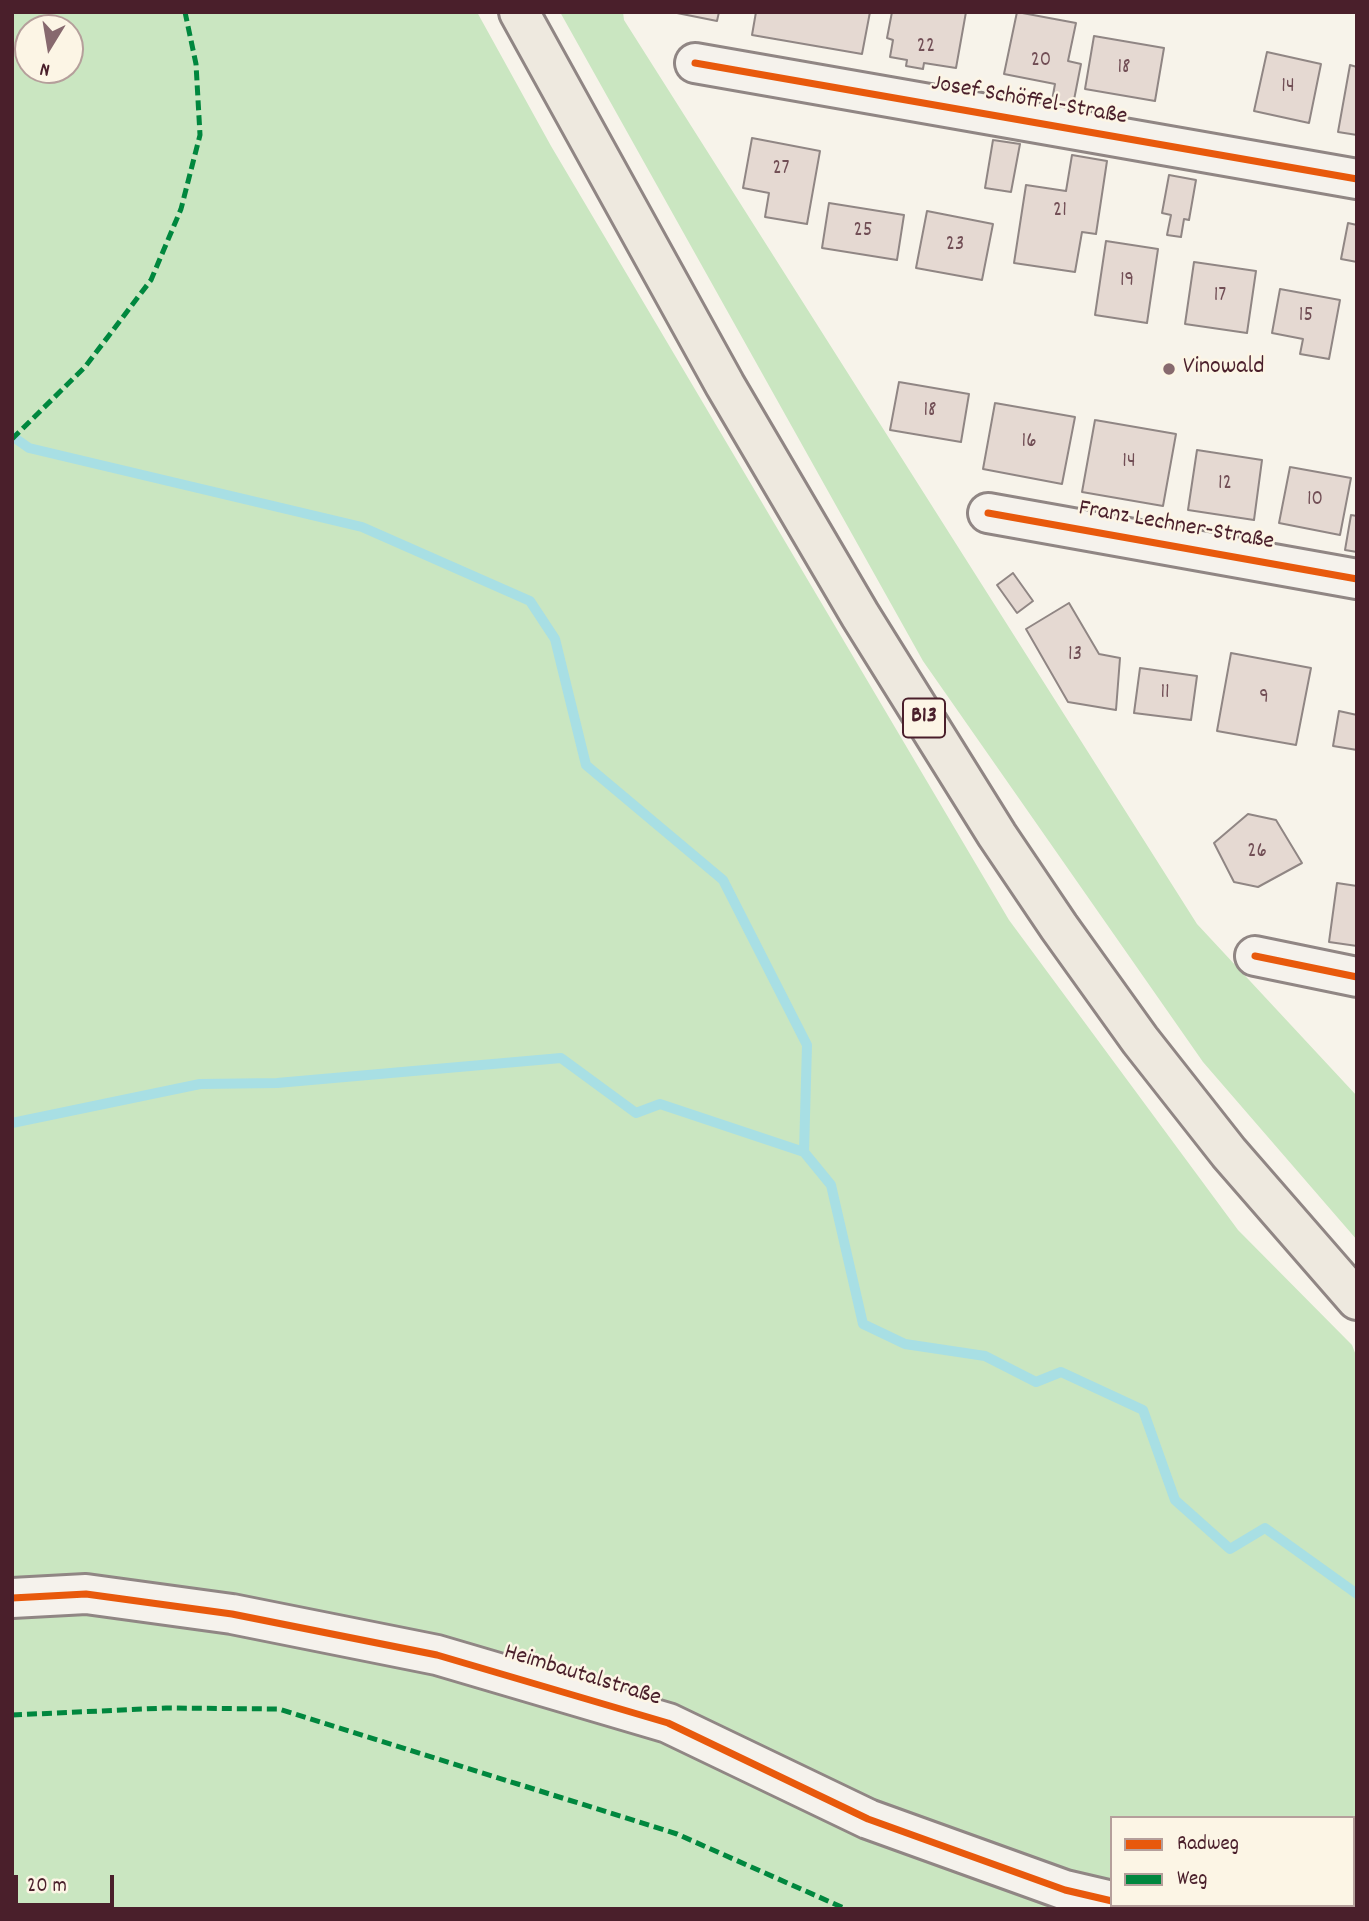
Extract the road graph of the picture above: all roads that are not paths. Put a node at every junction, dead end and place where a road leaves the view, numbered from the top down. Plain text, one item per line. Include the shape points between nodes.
1 (519, 12) edge
2 (695, 63) dead end
3 (1357, 179) edge
4 (988, 513) dead end
5 (1357, 579) edge
6 (1255, 956) dead end
7 (1357, 976) edge
8 (1357, 1300) edge
9 (12, 1598) edge
10 (1110, 1901) edge

1 - 8 main road, B13 via 725,385 997,835 1140,1040 1229,1153
2 - 3 street, Josef Schöffel-Straße
4 - 5 street, Franz Lechner-Straße
6 - 7 street
9 - 10 street, Heimbautalstraße via 86,1594 232,1614 438,1655 668,1723 869,1819 1065,1890

